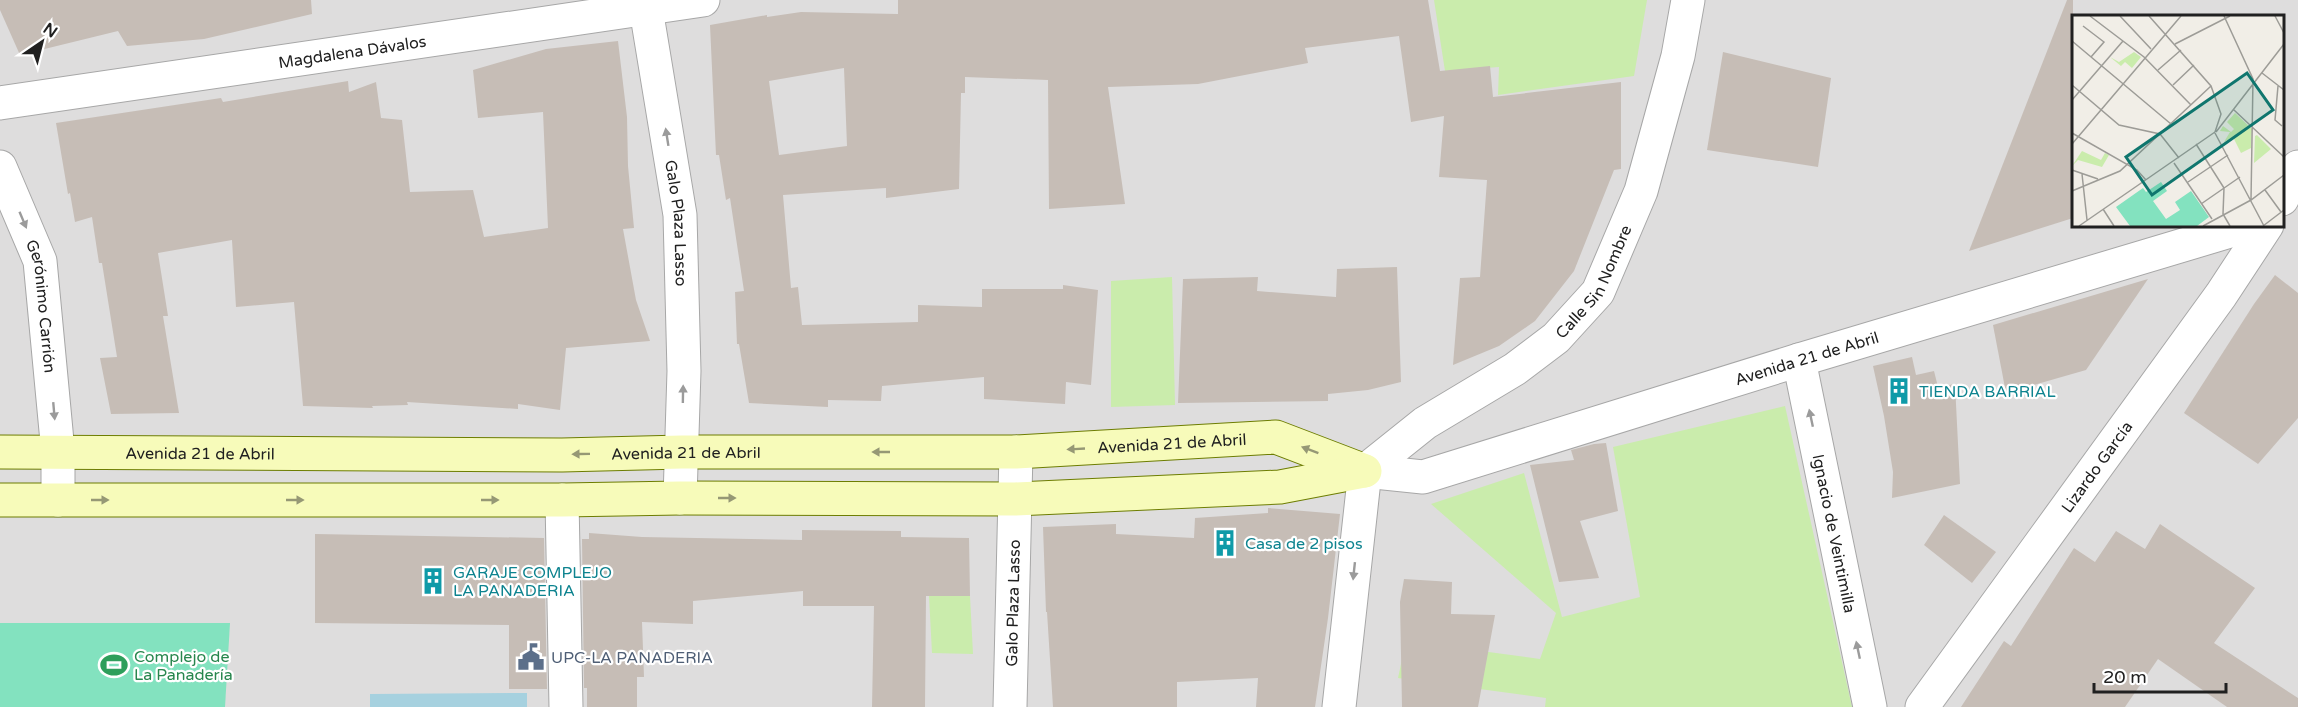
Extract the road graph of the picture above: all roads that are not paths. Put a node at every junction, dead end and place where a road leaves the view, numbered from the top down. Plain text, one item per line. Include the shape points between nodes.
1 (703, 0) edge
2 (1688, 0) edge
3 (641, 5) edge
4 (0, 103) edge
5 (0, 166) edge
6 (2298, 167) edge
7 (2283, 197) edge
8 (2298, 209) edge
9 (2283, 215) edge
10 (2247, 226) edge
11 (2266, 226) edge
12 (1799, 360) junction
13 (0, 452) edge
14 (58, 452) junction
15 (682, 452) junction
16 (1016, 452) junction
17 (1365, 471) junction
18 (680, 498) junction
19 (1015, 499) junction
20 (0, 500) edge
21 (58, 500) junction
22 (562, 500) junction
23 (566, 707) edge
24 (1010, 707) edge
25 (1339, 707) edge
26 (1870, 707) edge
27 (1922, 707) edge

1 - 3 street, Magdalena Dávalos
2 - 17 street, Calle Sin Nombre via 1678,56 1641,191 1598,292 1556,338 1515,369 1425,423
3 - 4 street, Magdalena Dávalos
15 -> 3 street, Galo Plaza Lasso via 680,215
5 -> 14 street, Gerónimo Carrión via 40,261
6 - 7 street
8 - 9 street
10 - 12 street, Avenida 21 de Abril
11 - 27 street, Lizardo García via 2221,295
12 - 17 street, Avenida 21 de Abril via 1423,477
26 -> 12 street, Ignacio de Veintimilla
13 - 14 main road, Avenida 21 de Abril
15 -> 14 main road, Avenida 21 de Abril
14 - 21 street, Gerónimo Carrión
16 -> 15 main road, Avenida 21 de Abril
15 - 18 street, Galo Plaza Lasso
17 -> 16 main road, Avenida 21 de Abril via 1276,437
16 - 19 street, Galo Plaza Lasso
17 - 19 main road, Avenida 21 de Abril via 1280,487
17 -> 25 street
18 -> 19 main road, Avenida 21 de Abril
18 - 22 main road, Avenida 21 de Abril
19 - 24 street, Galo Plaza Lasso
20 - 21 main road, Avenida 21 de Abril
21 -> 22 main road, Avenida 21 de Abril
22 - 23 street

